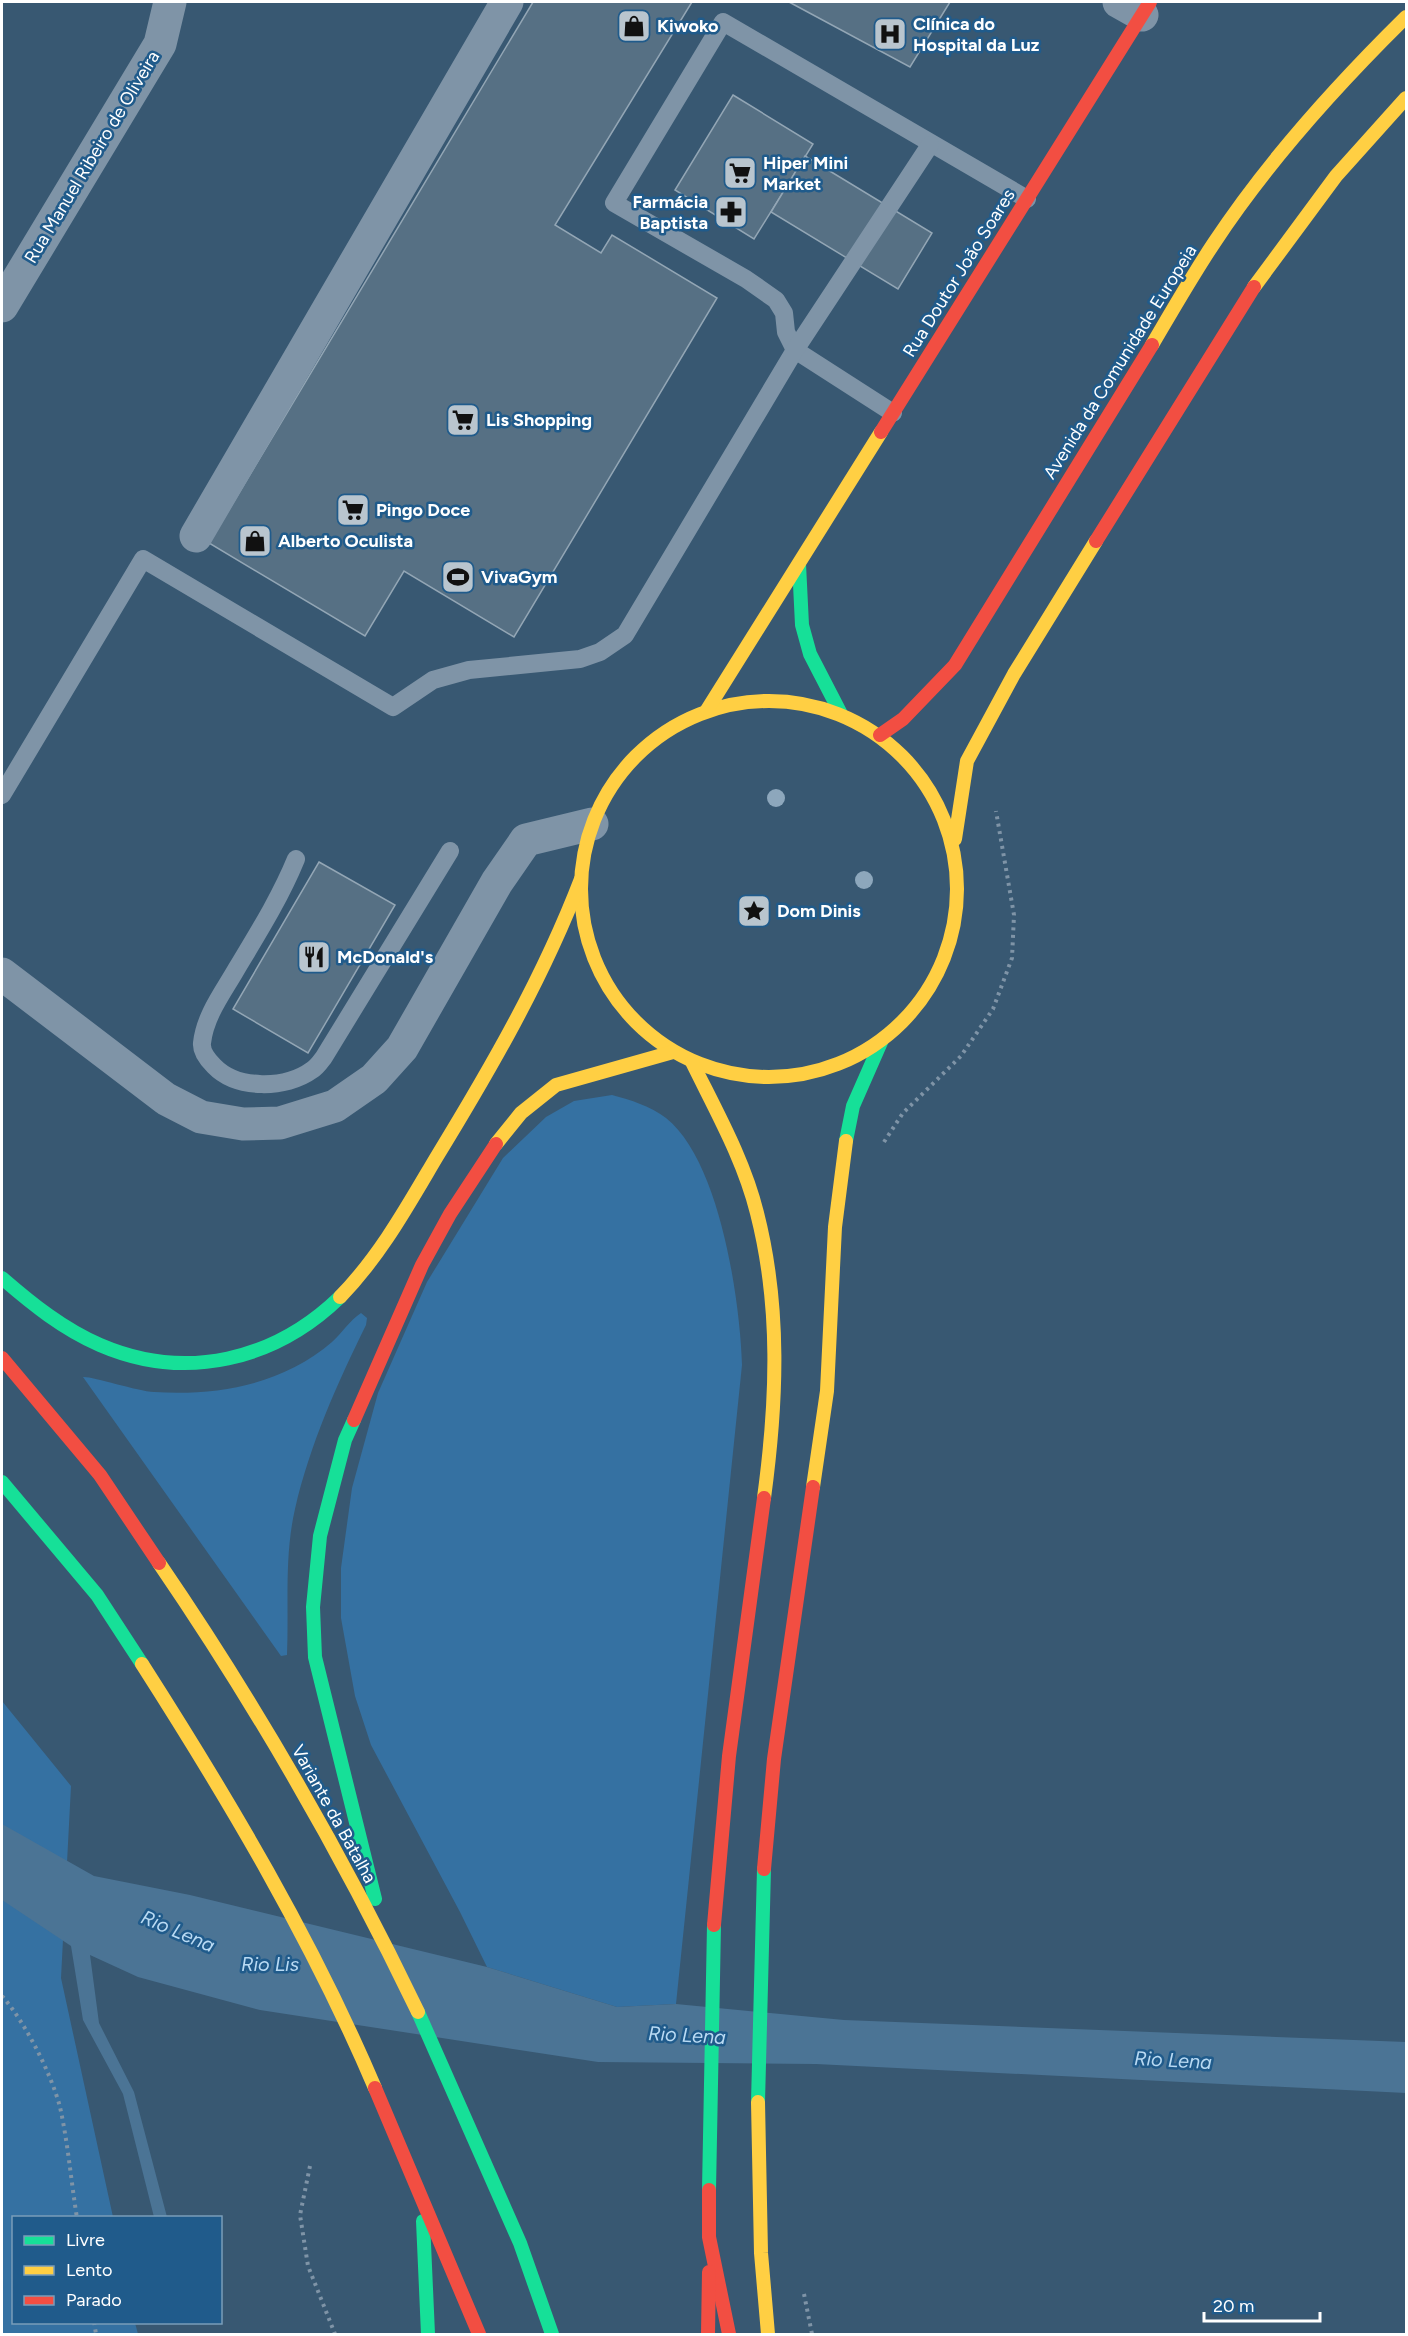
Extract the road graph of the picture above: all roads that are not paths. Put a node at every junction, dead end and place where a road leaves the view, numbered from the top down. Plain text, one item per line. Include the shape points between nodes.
1 (170, 2) edge
2 (507, 2) edge
3 (1137, 6) edge
4 (1407, 16) edge
5 (1407, 98) edge
6 (930, 145) junction
7 (1027, 199) junction
8 (2, 306) edge
9 (795, 350) junction
10 (893, 413) junction
11 (196, 536) dead end
12 (799, 564) junction
13 (707, 710) junction
14 (842, 714) junction
15 (880, 735) junction
16 (2, 795) edge
17 (592, 824) junction
18 (954, 850) junction
19 (450, 851) dead end
20 (296, 860) dead end
21 (581, 879) junction
22 (2, 974) edge
23 (882, 1040) junction
24 (673, 1052) junction
25 (692, 1062) junction
26 (2, 1278) edge
27 (2, 1358) edge
28 (2, 1482) edge
29 (388, 1949) junction
30 (423, 2201) junction
31 (709, 2237) junction
32 (428, 2334) edge
33 (479, 2334) edge
34 (552, 2334) edge
35 (708, 2334) edge
36 (729, 2334) edge
37 (768, 2334) edge

1 - 8 street, Rua Manuel Ribeiro de Oliveira via 160,44
2 - 11 street
3 - 7 main road, Rua Doutor João Soares
4 - 15 main road, Avenida da Comunidade Europeia via 1322,102 1249,192 955,664 903,719
5 - 18 main road via 1336,176 1248,295 1014,674 967,761 957,806
6 - 7 lane
6 - 9 lane
6 - 9 lane via 723,22 614,203 776,300
7 - 10 main road, Rua Doutor João Soares
9 - 10 lane
9 - 16 lane via 625,635 600,652 580,659 469,670 433,680 393,707 143,559
10 - 12 main road, Rua Doutor João Soares
12 - 13 main road, Rua Doutor João Soares
12 - 14 main road via 802,625 810,654
13 - 14 main road via 752,701 786,702
13 - 17 main road via 658,736 619,775
14 - 15 main road
15 - 18 main road via 914,767 939,806
17 - 21 main road
17 - 22 street via 526,840 497,882 402,1048 374,1079 335,1106 280,1123 243,1124 201,1117 175,1104
18 - 23 main road via 957,903 946,955 920,1002
19 - 20 lane via 331,1047 312,1070 262,1085 240,1082 221,1074 207,1059 202,1044 210,1014 284,890
21 - 24 main road via 585,930 603,978 633,1020
21 - 26 main road via 544,970 469,1105 359,1277 307,1325 264,1350 215,1359 162,1362 115,1351 81,1336 45,1315
23 - 25 main road via 839,1064 790,1077 740,1076
23 - 37 main road via 853,1106 842,1158 827,1391 774,1759 762,1885 757,2133
24 - 25 main road
24 - 29 main road via 556,1085 505,1130 422,1265 345,1440 320,1536 313,1607 315,1657
25 - 31 main road via 732,1144 757,1212 775,1313 776,1367 768,1466 715,1892
27 - 29 main road, Variante da Batalha via 100,1475 214,1644 304,1795
28 - 30 main road via 97,1595 221,1788 345,2018
29 - 34 main road, Variante da Batalha via 472,2129
30 - 32 main road
30 - 33 main road
31 - 35 main road
31 - 36 main road

